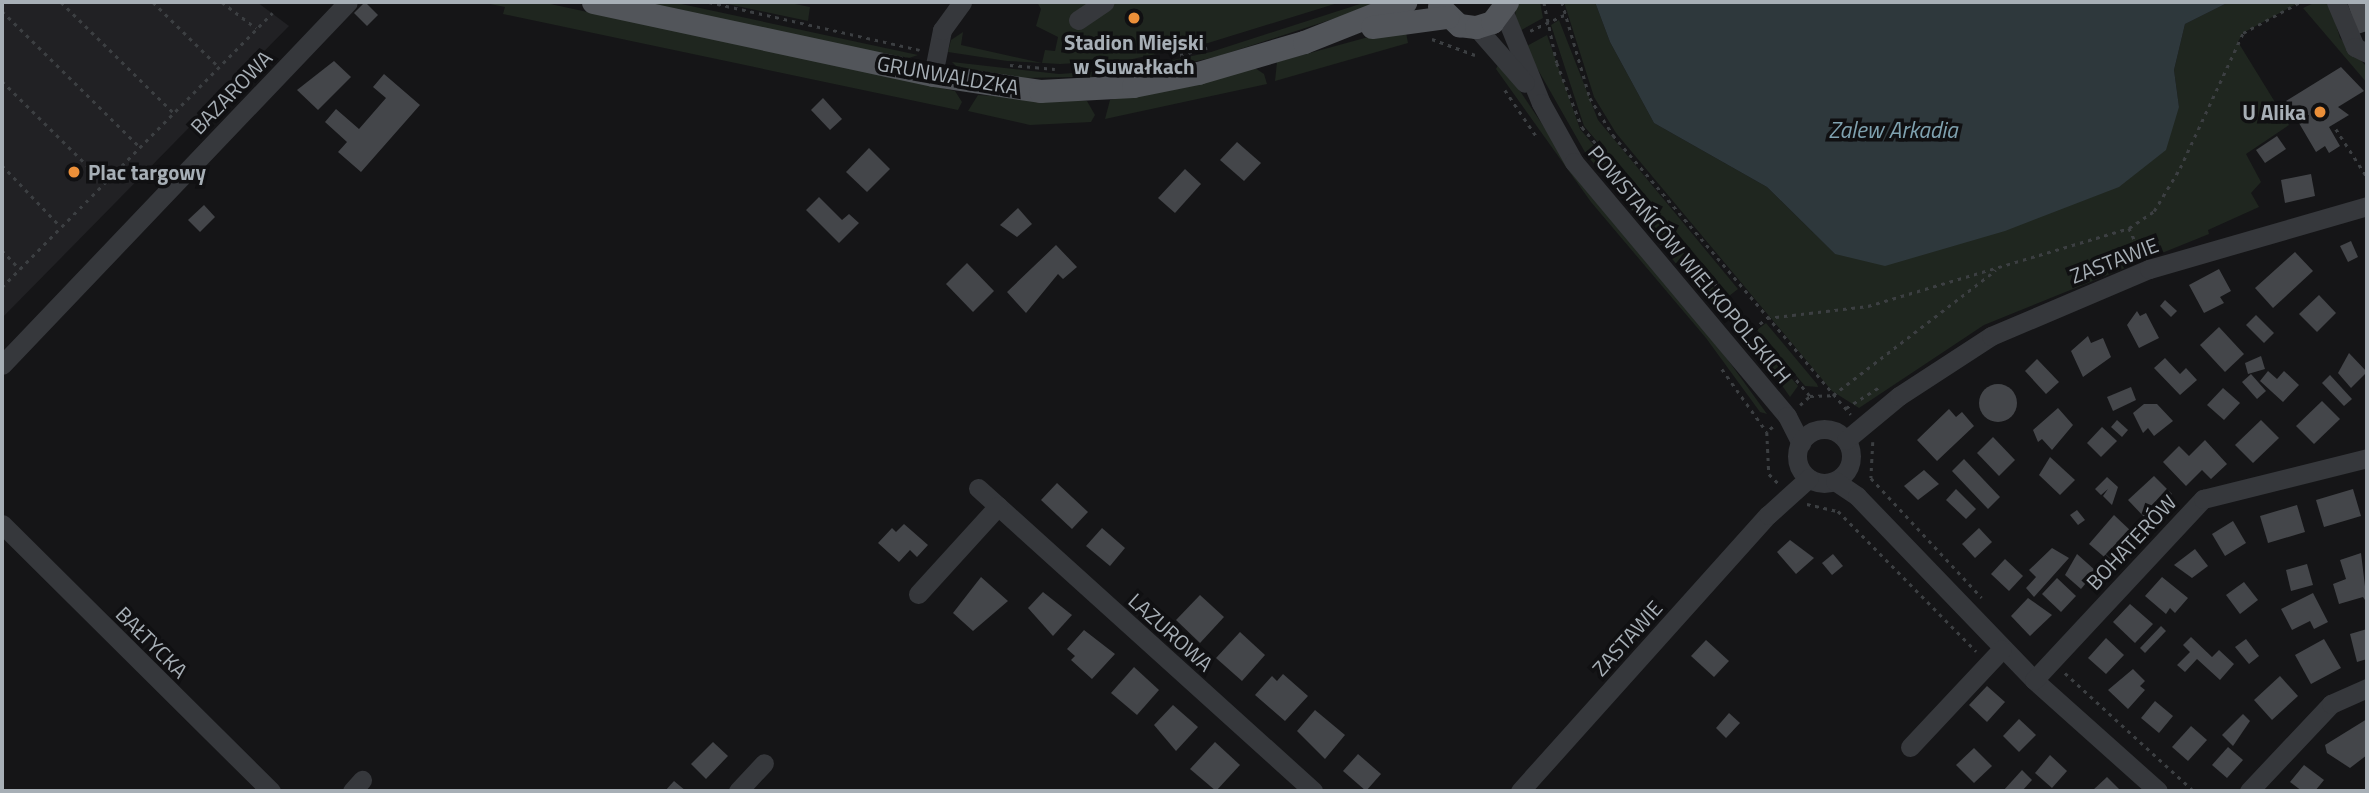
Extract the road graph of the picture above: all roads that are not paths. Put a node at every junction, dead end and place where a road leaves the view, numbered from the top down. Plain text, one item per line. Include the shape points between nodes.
1 (348, 2) edge
2 (593, 2) edge
3 (962, 2) edge
4 (1105, 2) edge
5 (1405, 2) edge
6 (2336, 2) edge
7 (1505, 6) edge
8 (1442, 9) edge
9 (1078, 20) dead end
10 (1476, 27) junction
11 (1304, 42) junction
12 (2367, 53) edge
13 (935, 64) junction
14 (1541, 103) junction
15 (2367, 205) edge
16 (2, 365) edge
17 (1896, 399) junction
18 (1787, 415) junction
19 (1816, 431) junction
20 (1842, 437) junction
21 (1801, 444) junction
22 (2367, 458) edge
23 (1804, 473) junction
24 (1842, 475) junction
25 (978, 488) dead end
26 (998, 506) junction
27 (1768, 515) junction
28 (2, 524) edge
29 (918, 594) dead end
30 (2003, 649) junction
31 (2034, 680) junction
32 (2367, 688) edge
33 (1910, 747) dead end
34 (764, 763) dead end
35 (271, 791) edge
36 (737, 791) edge
37 (1313, 791) edge
38 (1520, 791) edge
39 (2158, 791) edge
40 (2249, 791) edge

1 - 16 street, BAZAROWA
2 - 13 main road, GRUNWALDZKA
3 - 13 street via 942,30
4 - 9 street
5 - 11 main road, GRUNWALDZKA
6 - 12 street via 2355,47
7 - 10 main road
7 - 14 street, POWSTAŃCÓW WIELKOPOLSKICH
8 - 10 main road
8 - 11 main road, GRUNWALDZKA
10 - 14 street, POWSTAŃCÓW WIELKOPOLSKICH
11 - 13 main road, GRUNWALDZKA via 1133,86 1040,91
14 - 18 street, POWSTAŃCÓW WIELKOPOLSKICH via 1594,189
15 - 17 street, ZASTAWIE via 2149,269 1991,337
17 - 20 street, ZASTAWIE
17 - 20 street, ZASTAWIE via 1857,422
18 - 19 street, POWSTAŃCÓW WIELKOPOLSKICH
18 - 21 street, POWSTAŃCÓW WIELKOPOLSKICH
19 - 20 street
19 - 21 street
20 - 24 street
21 - 23 street
22 - 31 street, BOHATERÓW via 2203,499
23 - 24 street
23 - 27 street, ZASTAWIE
23 - 27 street, ZASTAWIE via 1790,495
24 - 30 street
25 - 26 street, LAZUROWA
26 - 29 street
26 - 37 street, LAZUROWA
27 - 38 street, ZASTAWIE
28 - 35 street, BAŁTYCKA
30 - 31 street
30 - 33 street
31 - 39 street
32 - 40 street via 2332,704
34 - 36 street

